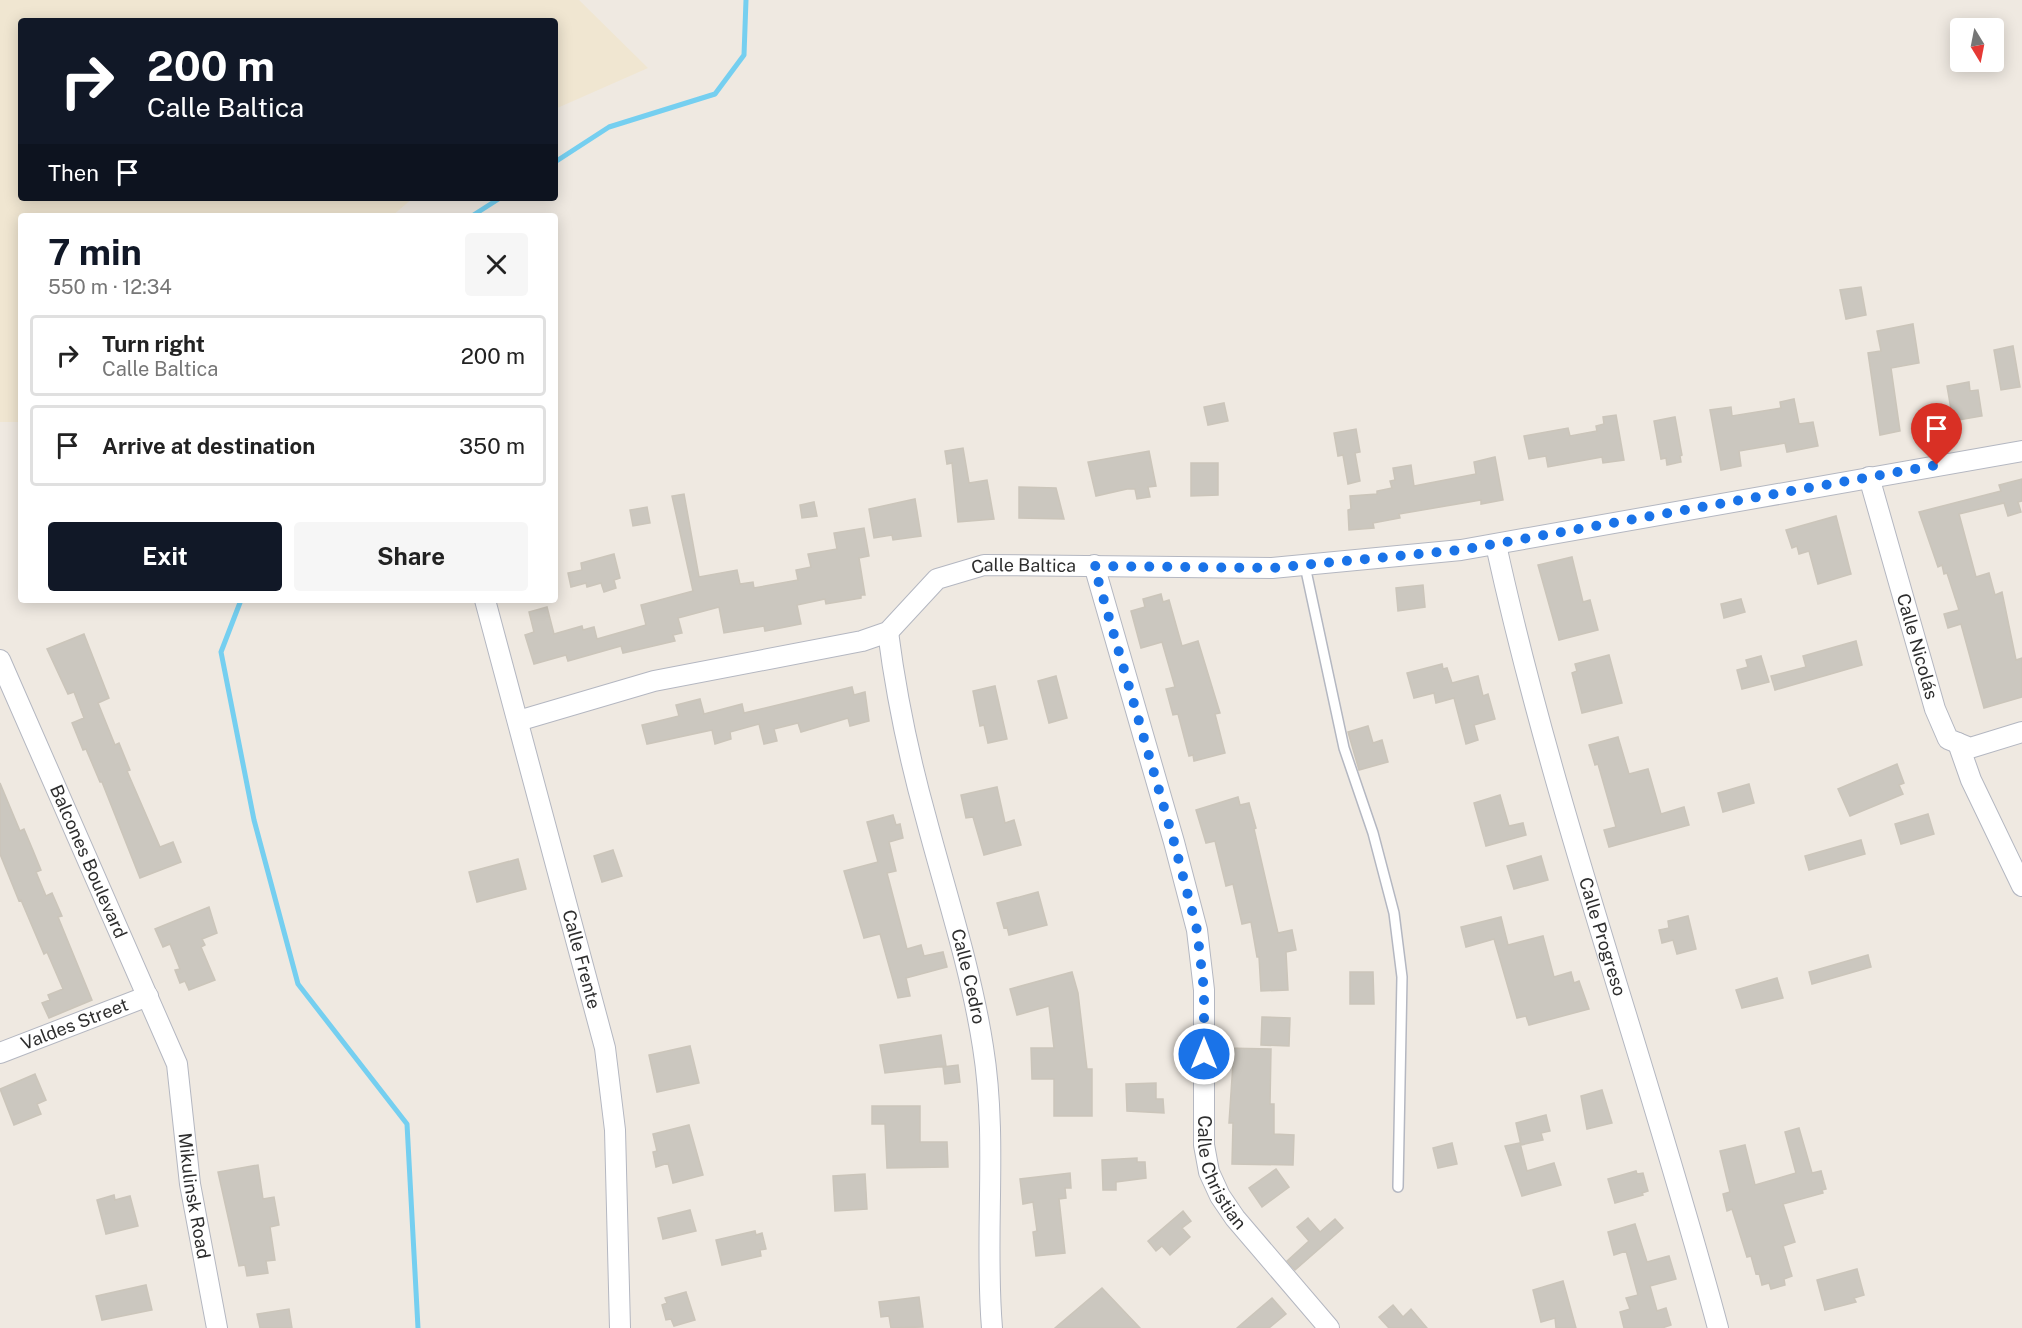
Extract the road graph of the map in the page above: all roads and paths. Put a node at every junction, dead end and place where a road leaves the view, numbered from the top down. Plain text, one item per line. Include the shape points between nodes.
1 (2022, 451) edge
2 (1869, 477) junction
3 (1496, 545) junction
4 (1094, 566) junction
5 (1305, 566) junction
6 (487, 603) edge
7 (888, 632) junction
8 (0, 660) edge
9 (518, 721) junction
10 (2022, 732) edge
11 (1958, 743) junction
12 (2022, 886) edge
13 (148, 996) junction
14 (0, 1053) edge
15 (177, 1064) joint
16 (1398, 1187) dead end
17 (217, 1328) edge
18 (620, 1328) edge
19 (992, 1328) edge
20 (1329, 1328) edge
21 (1718, 1328) edge

1 - 2 street, Calle Baltica
2 - 3 street, Calle Baltica
2 - 11 street, Calle Nicolás via 1935,709 1948,739
3 - 5 street, Calle Baltica
3 - 21 street, Calle Progreso via 1513,623 1570,830
4 - 5 street, Calle Baltica
4 - 7 street, Calle Baltica via 984,565 937,579
4 - 20 street, Calle Christian via 1197,930 1204,990 1204,1145 1209,1172 1235,1218
5 - 16 lane via 1344,748 1373,833 1394,913 1402,977
6 - 9 street, Calle Frente
7 - 9 street, Calle Baltica via 843,646 654,681
7 - 19 street, Calle Cedro via 905,728 983,1047 989,1096
8 - 13 street, Balcones Boulevard
9 - 18 street, Calle Frente via 605,1048 615,1130
10 - 11 street via 1970,748
11 - 12 street, Calle Nicolás via 1971,780
13 - 14 street, Valdes Street
13 - 15 street, Balcones Boulevard
15 - 17 street, Mikulinsk Road via 190,1184

